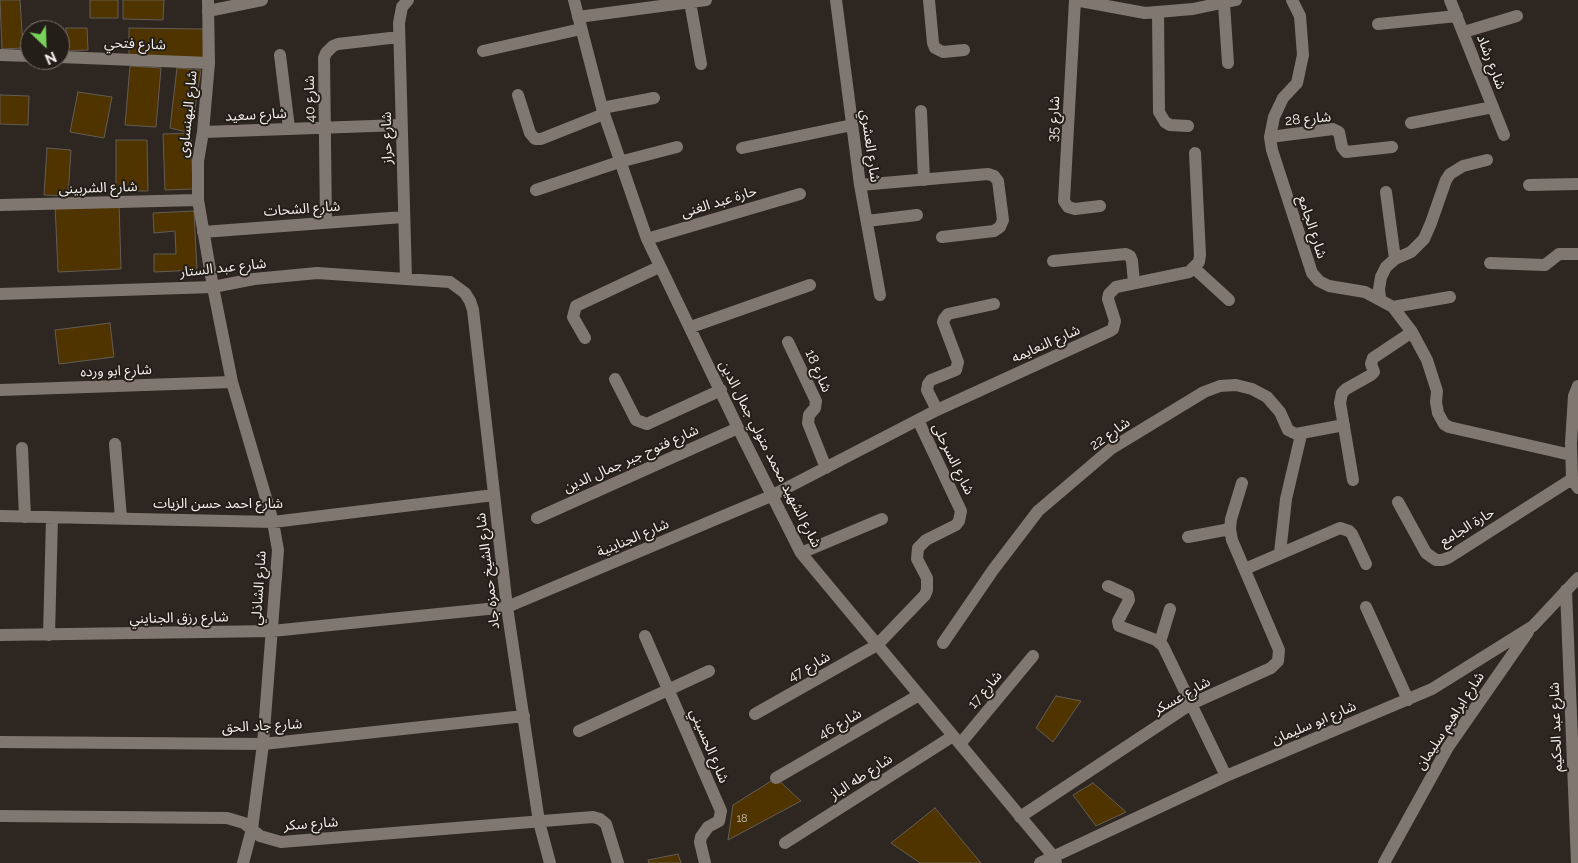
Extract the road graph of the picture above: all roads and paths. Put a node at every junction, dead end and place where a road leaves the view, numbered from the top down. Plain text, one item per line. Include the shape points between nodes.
1 (262, 0) edge
2 (408, 0) edge
3 (574, 0) edge
4 (706, 0) edge
5 (836, 0) edge
6 (929, 0) edge
7 (1075, 0) edge
8 (1236, 0) edge
9 (1292, 0) edge
10 (1450, 0) edge
11 (690, 2) junction
12 (1192, 4) edge
13 (1224, 4) junction
14 (208, 5) edge
15 (1132, 5) edge
16 (1158, 12) junction
17 (1457, 16) junction
18 (1517, 16) dead end
19 (579, 23) junction
20 (1378, 24) dead end
21 (1464, 32) junction
22 (399, 37) junction
23 (964, 50) dead end
24 (483, 51) dead end
25 (0, 55) edge
26 (280, 55) dead end
27 (20, 56) edge
28 (70, 57) edge
29 (209, 63) junction
30 (1228, 63) dead end
31 (701, 64) dead end
32 (518, 95) dead end
33 (654, 98) dead end
34 (1493, 107) junction
35 (603, 111) junction
36 (920, 111) dead end
37 (1411, 123) dead end
38 (401, 125) junction
39 (852, 125) junction
40 (1188, 126) dead end
41 (289, 128) junction
42 (325, 128) junction
43 (203, 132) junction
44 (1504, 135) dead end
45 (1270, 138) junction
46 (677, 147) dead end
47 (1392, 147) dead end
48 (742, 148) dead end
49 (1195, 153) dead end
50 (1487, 160) dead end
51 (619, 162) junction
52 (924, 180) junction
53 (1578, 184) edge
54 (860, 186) junction
55 (1529, 186) dead end
56 (536, 190) dead end
57 (1386, 192) dead end
58 (800, 194) dead end
59 (198, 200) junction
60 (0, 205) edge
61 (1100, 206) dead end
62 (917, 215) dead end
63 (403, 217) junction
64 (867, 220) junction
65 (326, 223) junction
66 (203, 232) junction
67 (942, 237) dead end
68 (647, 239) junction
69 (1578, 254) edge
70 (1395, 259) junction
71 (1053, 261) dead end
72 (1490, 263) dead end
73 (659, 267) junction
74 (1194, 268) junction
75 (406, 278) junction
76 (450, 282) joint
77 (1134, 283) junction
78 (810, 285) dead end
79 (213, 287) junction
80 (0, 294) edge
81 (880, 295) dead end
82 (1450, 297) dead end
83 (1380, 298) junction
84 (1229, 300) dead end
85 (994, 304) dead end
86 (1393, 307) junction
87 (691, 327) junction
88 (1412, 332) junction
89 (586, 338) dead end
90 (788, 342) dead end
91 (615, 379) dead end
92 (232, 382) junction
93 (1578, 386) edge
94 (0, 390) edge
95 (720, 390) junction
96 (937, 410) junction
97 (918, 420) junction
98 (1344, 425) junction
99 (738, 428) junction
100 (1301, 434) junction
101 (115, 444) dead end
102 (1574, 446) edge
103 (22, 448) dead end
104 (826, 468) junction
105 (1353, 480) dead end
106 (1242, 483) dead end
107 (1575, 483) edge
108 (494, 495) junction
109 (772, 496) junction
110 (1398, 502) dead end
111 (0, 516) edge
112 (25, 517) junction
113 (52, 518) junction
114 (121, 518) junction
115 (538, 518) dead end
116 (882, 519) dead end
117 (273, 522) junction
118 (1230, 529) junction
119 (1188, 537) dead end
120 (801, 553) junction
121 (1280, 553) junction
122 (1366, 564) dead end
123 (1245, 569) junction
124 (1578, 578) edge
125 (1108, 586) dead end
126 (1566, 590) junction
127 (507, 607) junction
128 (1366, 607) dead end
129 (1170, 609) dead end
130 (1533, 626) junction
131 (272, 632) junction
132 (49, 634) junction
133 (0, 635) edge
134 (645, 636) dead end
135 (1160, 642) junction
136 (944, 643) dead end
137 (877, 645) junction
138 (1033, 656) dead end
139 (709, 671) dead end
140 (669, 690) junction
141 (919, 695) junction
142 (1408, 700) junction
143 (1191, 704) junction
144 (755, 714) dead end
145 (524, 716) junction
146 (1574, 720) edge
147 (579, 730) dead end
148 (956, 740) junction
149 (0, 742) edge
150 (263, 744) junction
151 (1226, 776) junction
152 (776, 778) dead end
153 (0, 816) edge
154 (1020, 817) junction
155 (539, 822) junction
156 (252, 830) junction
157 (784, 843) dead end
158 (1055, 860) edge
159 (243, 863) edge
160 (550, 863) edge
161 (618, 863) edge
162 (705, 863) edge
163 (1040, 863) edge
164 (1384, 863) edge
165 (1577, 863) edge

1 - 14 street
2 - 22 street, شارع حراز via 400,15
3 - 19 street, شارع الشهيد محمد متولي جمال الدين
4 - 11 street
5 - 39 street, شارع العشري
6 - 23 street via 935,48 943,52
7 - 15 street
7 - 61 street, شارع 35 via 1064,201 1075,209
8 - 13 street
9 - 45 street, شارع الجامع via 1300,16 1303,55 1297,83 1283,98 1274,117
10 - 17 street, شارع رشاد
11 - 19 street
11 - 31 street
12 - 13 street
12 - 16 street
13 - 30 street
14 - 29 street, شارع البهنساوى
15 - 16 street via 1145,13
16 - 40 street via 1159,112 1170,125
17 - 20 street
17 - 21 street, شارع رشاد
18 - 21 street
19 - 24 street
19 - 35 street, شارع الشهيد محمد متولي جمال الدين
21 - 34 street, شارع رشاد
22 - 38 street, شارع حراز
22 - 42 street, شارع 40 via 338,44 329,49 324,58
25 - 27 street
26 - 41 street
28 - 29 street, شارع فتحي
29 - 43 street, شارع البهنساوى
32 - 35 street via 530,133 535,139
33 - 35 street
34 - 37 street
34 - 44 street, شارع رشاد
35 - 51 street, شارع الشهيد محمد متولي جمال الدين
36 - 52 street
38 - 42 street, شارع سعيد
38 - 63 street, شارع حراز
39 - 48 street
39 - 54 street, شارع العشري
41 - 42 street, شارع سعيد
41 - 43 street, شارع سعيد
42 - 65 street, شارع 40
43 - 59 street, شارع البهنساوى via 198,161
45 - 47 street, شارع 28 via 1333,129 1339,132 1346,152
45 - 83 street, شارع الجامع via 1312,273 1328,286
46 - 51 street
49 - 74 street via 1200,255
50 - 70 street via 1463,166 1450,174 1424,239 1411,252
51 - 56 street
51 - 68 street, شارع الشهيد محمد متولي جمال الدين
52 - 54 street
52 - 67 street via 988,174 998,181 1003,220 1000,227 994,231
53 - 55 street
54 - 64 street, شارع العشري
57 - 70 street
58 - 68 street, حارة عبد الغنى
59 - 60 street, شارع الشربينى
59 - 66 street, شارع البهنساوى
62 - 64 street
63 - 65 street, شارع الشحات
63 - 75 street, شارع حراز
64 - 81 street, شارع العشري
65 - 66 street, شارع الشحات
66 - 79 street, شارع الشاذلي
68 - 73 street, شارع الشهيد محمد متولي جمال الدين
69 - 72 street via 1559,254 1544,266
70 - 83 street via 1381,277
71 - 77 street via 1126,254 1132,262
73 - 87 street, شارع الشهيد محمد متولي جمال الدين
73 - 89 street via 576,306 573,317
74 - 77 street, شارع النعايمه via 1182,274
74 - 84 street
75 - 76 street, شارع عبد الستار
75 - 79 street, شارع عبد الستار via 317,273
76 - 108 street, شارع الشيخ حمزه جاد via 465,294 473,310
77 - 96 street, شارع النعايمه via 1116,287 1109,294 1115,321 1110,332
78 - 87 street
79 - 80 street, شارع عبد الستار
79 - 92 street, شارع الشاذلي
82 - 86 street
83 - 86 street, شارع الجامع
85 - 96 street via 948,314 944,319 958,358 958,367 928,384 927,390
86 - 88 street, شارع الجامع
87 - 95 street, شارع الشهيد محمد متولي جمال الدين
88 - 98 street via 1373,358 1374,372 1342,393 1340,403
88 - 102 street, شارع الجامع via 1427,360 1437,391 1438,413 1444,424
90 - 104 street, شارع 18 via 816,401 808,423
91 - 95 street via 636,420 643,424
92 - 94 street, شارع ابو ورده
92 - 117 street, شارع الشاذلي
93 - 102 street via 1574,396
95 - 99 street, شارع الشهيد محمد متولي جمال الدين
96 - 97 street, شارع النعايمه
97 - 104 street, شارع النعايمه
97 - 137 street, شارع السرحلى via 962,511 956,525 926,540 918,548 917,560 927,578 925,595
98 - 100 street
98 - 105 street
99 - 109 street, شارع الشهيد محمد متولي جمال الدين
99 - 115 street, شارع فتوح جبر جمال الدين
100 - 121 street via 1286,499
100 - 136 street, شارع 22 via 1288,430 1280,412 1266,397 1252,389 1228,385 1204,392 1112,448 1038,510
101 - 114 street
102 - 107 street
103 - 112 street
104 - 109 street, شارع النعايمه
106 - 118 street
107 - 110 street, حارة الجامع via 1442,560 1426,553
108 - 117 street, شارع احمد حسن الزيات
108 - 127 street, شارع الشيخ حمزه جاد
109 - 120 street, شارع الشهيد محمد متولي جمال الدين
109 - 127 street, شارع الجناينية
111 - 112 street, شارع احمد حسن الزيات
112 - 113 street, شارع احمد حسن الزيات
113 - 114 street, شارع احمد حسن الزيات
113 - 132 street
114 - 117 street, شارع احمد حسن الزيات
116 - 120 street
117 - 131 street, شارع الشاذلي via 278,550
118 - 119 street
118 - 123 street, شارع عسكر
120 - 137 street, شارع الشهيد محمد متولي جمال الدين
121 - 122 street via 1340,528 1352,534
121 - 123 street
123 - 143 street, شارع عسكر via 1279,650 1278,661 1271,668
124 - 126 street, شارع ابو سليمان
125 - 135 street via 1128,595 1119,626
126 - 130 street, شارع ابو سليمان
126 - 146 street, شارع عبد الحكيم
127 - 131 street, شارع رزق الجنايني
127 - 145 street, شارع الشيخ حمزه جاد
128 - 142 street
129 - 135 street
130 - 142 street, شارع ابو سليمان via 1432,689
130 - 164 street, شارع ابراهيم سليمان via 1448,747
131 - 132 street, شارع رزق الجنايني
131 - 150 street, شارع الشاذلي
132 - 133 street, شارع رزق الجنايني
134 - 140 street, شارع الحسيني
135 - 143 street
137 - 141 street, شارع الشهيد محمد متولي جمال الدين
137 - 144 street, شارع 47
138 - 148 street, شارع 17
139 - 140 street
140 - 147 street
140 - 162 street, شارع الحسيني via 721,811 719,821 708,827 701,837
141 - 148 street, شارع الشهيد محمد متولي جمال الدين
141 - 152 street, شارع 46
142 - 151 street, شارع ابو سليمان
143 - 151 street
143 - 154 street, شارع عسكر
145 - 150 street, شارع جاد الحق
145 - 155 street, شارع الشيخ حمزه جاد
146 - 165 street, شارع عبد الحكيم
148 - 154 street, شارع الشهيد محمد متولي جمال الدين
148 - 157 street, شارع طه الباز
149 - 150 street, شارع جاد الحق
150 - 156 street, شارع الشاذلي
151 - 158 street, شارع ابو سليمان
153 - 156 street, شارع سكر via 227,818 244,823
154 - 158 street, شارع الشهيد محمد متولي جمال الدين
155 - 156 street, شارع سكر via 281,842
155 - 160 street, شارع الشيخ حمزه جاد
155 - 161 street via 600,819 606,824
156 - 159 street, شارع الشاذلي
158 - 163 street, شارع ابو سليمان

